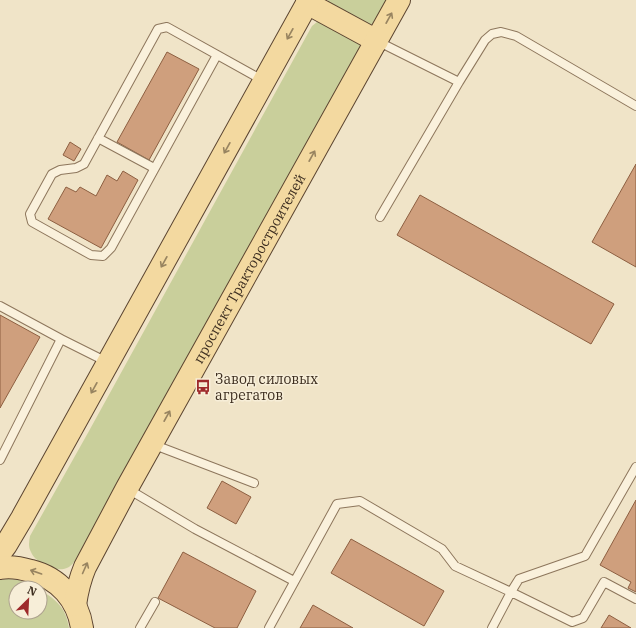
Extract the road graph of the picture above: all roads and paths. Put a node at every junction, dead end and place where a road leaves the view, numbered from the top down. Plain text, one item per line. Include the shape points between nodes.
1 (399, 0) edge
2 (308, 1) edge
3 (377, 41) junction
4 (217, 55) junction
5 (264, 81) junction
6 (459, 82) junction
7 (636, 106) edge
8 (98, 138) junction
9 (154, 168) junction
10 (380, 217) dead end
11 (0, 306) edge
12 (61, 339) junction
13 (108, 363) junction
14 (152, 444) junction
15 (0, 460) edge
16 (636, 467) edge
17 (254, 483) dead end
18 (127, 488) junction
19 (0, 553) edge
20 (0, 568) edge
21 (294, 581) junction
22 (511, 592) junction
23 (636, 600) edge
24 (155, 602) dead end
25 (76, 605) junction
26 (82, 628) edge
27 (140, 628) edge
28 (269, 628) edge
29 (492, 628) edge

3 -> 1 main road, проспект Тракторостроителей
2 - 3 main road
2 -> 5 main road
3 - 6 lane
14 -> 3 main road, проспект Тракторостроителей
4 - 5 lane
4 - 8 lane via 167,27 158,29
4 - 9 lane
5 -> 13 main road
6 - 7 lane via 485,40 492,34 501,32 516,36
6 - 10 lane
8 - 9 lane
8 - 9 lane via 84,164 52,174 30,214 32,222 91,255 103,256 110,248
11 - 12 lane
12 - 13 lane
12 - 15 lane
13 -> 19 main road
14 - 17 lane
14 - 18 main road, проспект Тракторостроителей
16 - 22 lane via 585,556 519,579
18 - 21 lane via 195,529
25 -> 18 main road, проспект Тракторостроителей via 85,566
25 -> 20 main road via 66,591 39,573 20,568
21 - 22 lane via 337,504 360,501 442,549 455,566
21 - 28 lane
22 - 23 lane via 572,622 583,618 604,582
22 - 29 lane
24 - 27 lane
25 - 26 main road

